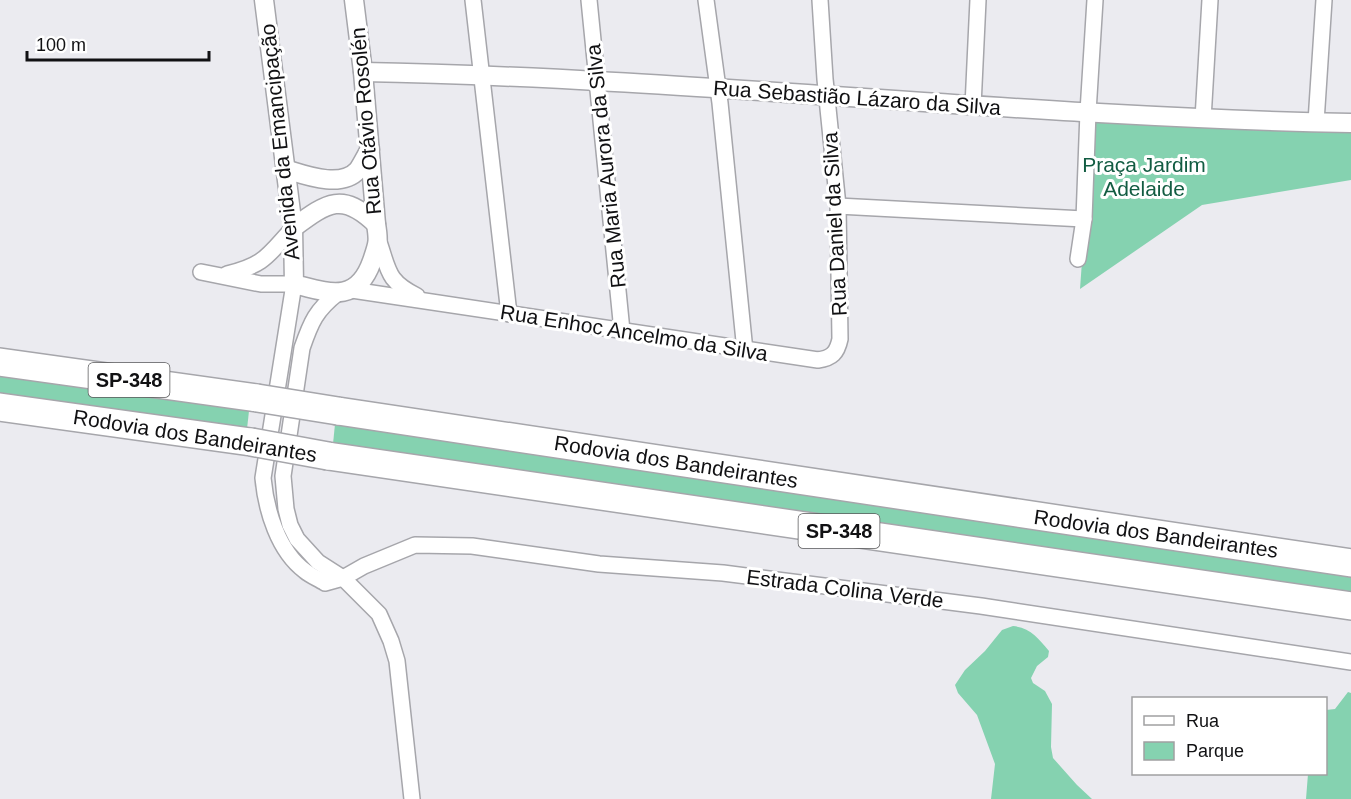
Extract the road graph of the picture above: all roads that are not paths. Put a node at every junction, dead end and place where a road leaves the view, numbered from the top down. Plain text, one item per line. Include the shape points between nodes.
1 (264, 0) edge
2 (354, 0) edge
3 (473, 0) edge
4 (589, 0) edge
5 (706, 0) edge
6 (820, 0) edge
7 (978, 0) edge
8 (1095, 0) edge
9 (1210, 0) edge
10 (1324, 0) edge
11 (363, 72) junction
12 (482, 74) junction
13 (596, 81) junction
14 (717, 89) junction
15 (828, 97) junction
16 (973, 106) junction
17 (1088, 112) junction
18 (1203, 118) junction
19 (1316, 122) junction
20 (1351, 123) edge
21 (370, 149) junction
22 (285, 169) junction
23 (838, 206) junction
24 (1084, 219) junction
25 (293, 228) junction
26 (377, 233) junction
27 (1078, 258) dead end
28 (201, 272) dead end
29 (223, 275) junction
30 (294, 284) junction
31 (345, 292) junction
32 (428, 301) junction
33 (509, 314) junction
34 (622, 331) junction
35 (745, 351) junction
36 (837, 351) joint
37 (0, 362) edge
38 (0, 407) edge
39 (1351, 563) edge
40 (343, 578) junction
41 (1351, 606) edge
42 (1351, 662) edge
43 (412, 799) edge

1 - 22 street, Avenida da Emancipação
2 - 11 street, Rua Otávio Rosolén
3 - 12 street
4 - 13 street, Rua Maria Aurora da Silva
5 - 14 street
6 - 15 street, Rua Daniel da Silva
7 - 16 street
8 - 17 street
9 - 18 street
10 - 19 street
11 - 12 street, Rua Sebastião Lázaro da Silva
11 - 21 street, Rua Otávio Rosolén
12 - 13 street, Rua Sebastião Lázaro da Silva
12 - 33 street
13 - 14 street, Rua Sebastião Lázaro da Silva
13 - 34 street, Rua Maria Aurora da Silva
14 - 15 street, Rua Sebastião Lázaro da Silva
14 - 35 street
15 - 16 street, Rua Sebastião Lázaro da Silva
15 - 23 street, Rua Daniel da Silva
16 - 17 street, Rua Sebastião Lázaro da Silva
17 - 18 street, Rua Sebastião Lázaro da Silva
17 - 24 street
18 - 19 street, Rua Sebastião Lázaro da Silva
19 - 20 street, Rua Sebastião Lázaro da Silva
21 - 22 street via 357,171 340,179
21 - 26 street, Rua Otávio Rosolén
22 - 25 street, Avenida da Emancipação
23 - 24 street
23 - 36 street, Rua Daniel da Silva
24 - 27 street
25 - 26 street via 311,214 336,204 348,204 360,209
25 - 29 street via 266,259 249,269
25 - 30 street, Avenida da Emancipação
26 - 31 street via 369,270
26 - 32 street, Rua Enhoc Ancelmo da Silva via 391,276 400,288
28 - 29 street
29 - 30 street via 261,284
30 - 31 street
30 - 40 street via 264,491 274,526 295,561 325,583
31 - 32 street, Rua Enhoc Ancelmo da Silva
31 - 40 street via 322,306 302,348 283,476 286,509 297,539 318,562
32 - 33 street, Rua Enhoc Ancelmo da Silva
33 - 34 street, Rua Enhoc Ancelmo da Silva
34 - 35 street, Rua Enhoc Ancelmo da Silva
35 - 36 street, Rua Enhoc Ancelmo da Silva via 818,360 828,359
37 - 39 highway, Rodovia dos Bandeirantes / SP-348, bridge
38 - 41 highway, Rodovia dos Bandeirantes / SP-348, bridge
40 - 42 street, Estrada Colina Verde via 416,545 472,546 599,564 723,573 981,606
40 - 43 street via 379,614 391,641 397,662

